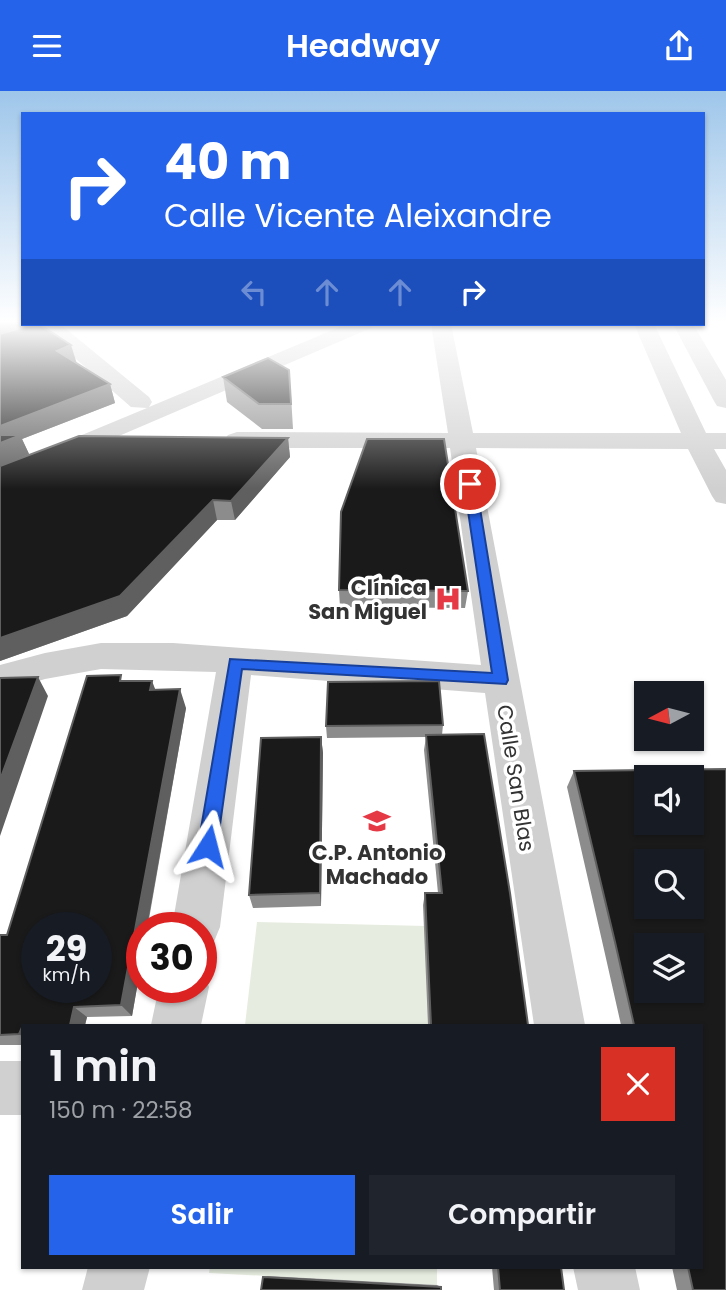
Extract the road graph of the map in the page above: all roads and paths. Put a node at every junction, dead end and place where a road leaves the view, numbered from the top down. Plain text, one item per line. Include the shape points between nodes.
1 (113, 377) edge
2 (202, 377) edge
3 (239, 377) edge
4 (451, 377) edge
5 (668, 377) edge
6 (713, 377) edge
7 (726, 401) edge
8 (140, 402) junction
9 (92, 439) junction
10 (150, 439) edge
11 (206, 440) edge
12 (463, 440) junction
13 (697, 441) junction
14 (726, 441) edge
15 (0, 460) edge
16 (0, 479) edge
17 (726, 496) edge
18 (235, 663) junction
19 (0, 679) edge
20 (500, 680) junction
21 (198, 912) edge
22 (181, 1003) edge
23 (176, 1024) edge
24 (560, 1024) edge
25 (0, 1088) edge
26 (21, 1088) edge
27 (118, 1269) edge
28 (604, 1269) edge
29 (113, 1290) edge
30 (609, 1290) edge

1 - 8 street
2 - 8 street
3 - 9 street
4 - 12 street, Calle San Blas
5 - 13 street
6 - 7 street
8 - 15 street
9 - 10 street
9 - 16 street
11 - 12 street
12 - 13 street
12 - 20 street, Calle San Blas
13 - 14 street
13 - 17 street
18 - 19 street via 173,656 101,656
18 - 20 street
18 - 21 street
20 - 24 street, Calle San Blas
22 - 23 street
25 - 26 street
27 - 29 street
28 - 30 street

